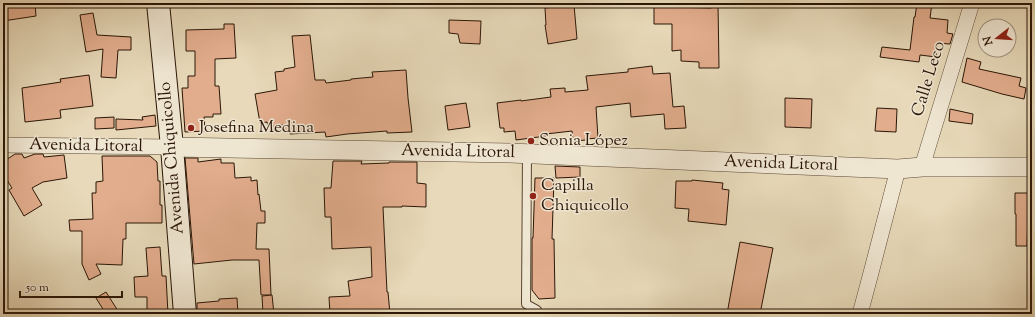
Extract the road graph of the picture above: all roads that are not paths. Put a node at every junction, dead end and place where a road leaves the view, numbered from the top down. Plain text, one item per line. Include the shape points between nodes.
1 (158, 3) edge
2 (972, 3) edge
3 (3, 144) edge
4 (172, 147) junction
5 (526, 154) junction
6 (922, 167) junction
7 (1032, 167) edge
8 (898, 168) junction
9 (185, 314) edge
10 (537, 314) edge
11 (860, 314) edge

1 - 4 main road, Avenida Chiquicollo
2 - 6 street, Calle Leco
3 - 4 street, Avenida Litoral
4 - 5 street, Avenida Litoral
4 - 9 main road, Avenida Chiquicollo
5 - 8 street, Avenida Litoral
5 - 10 lane via 526,304 537,310
6 - 7 street, Avenida Litoral
6 - 8 street, Avenida Litoral
8 - 11 street

